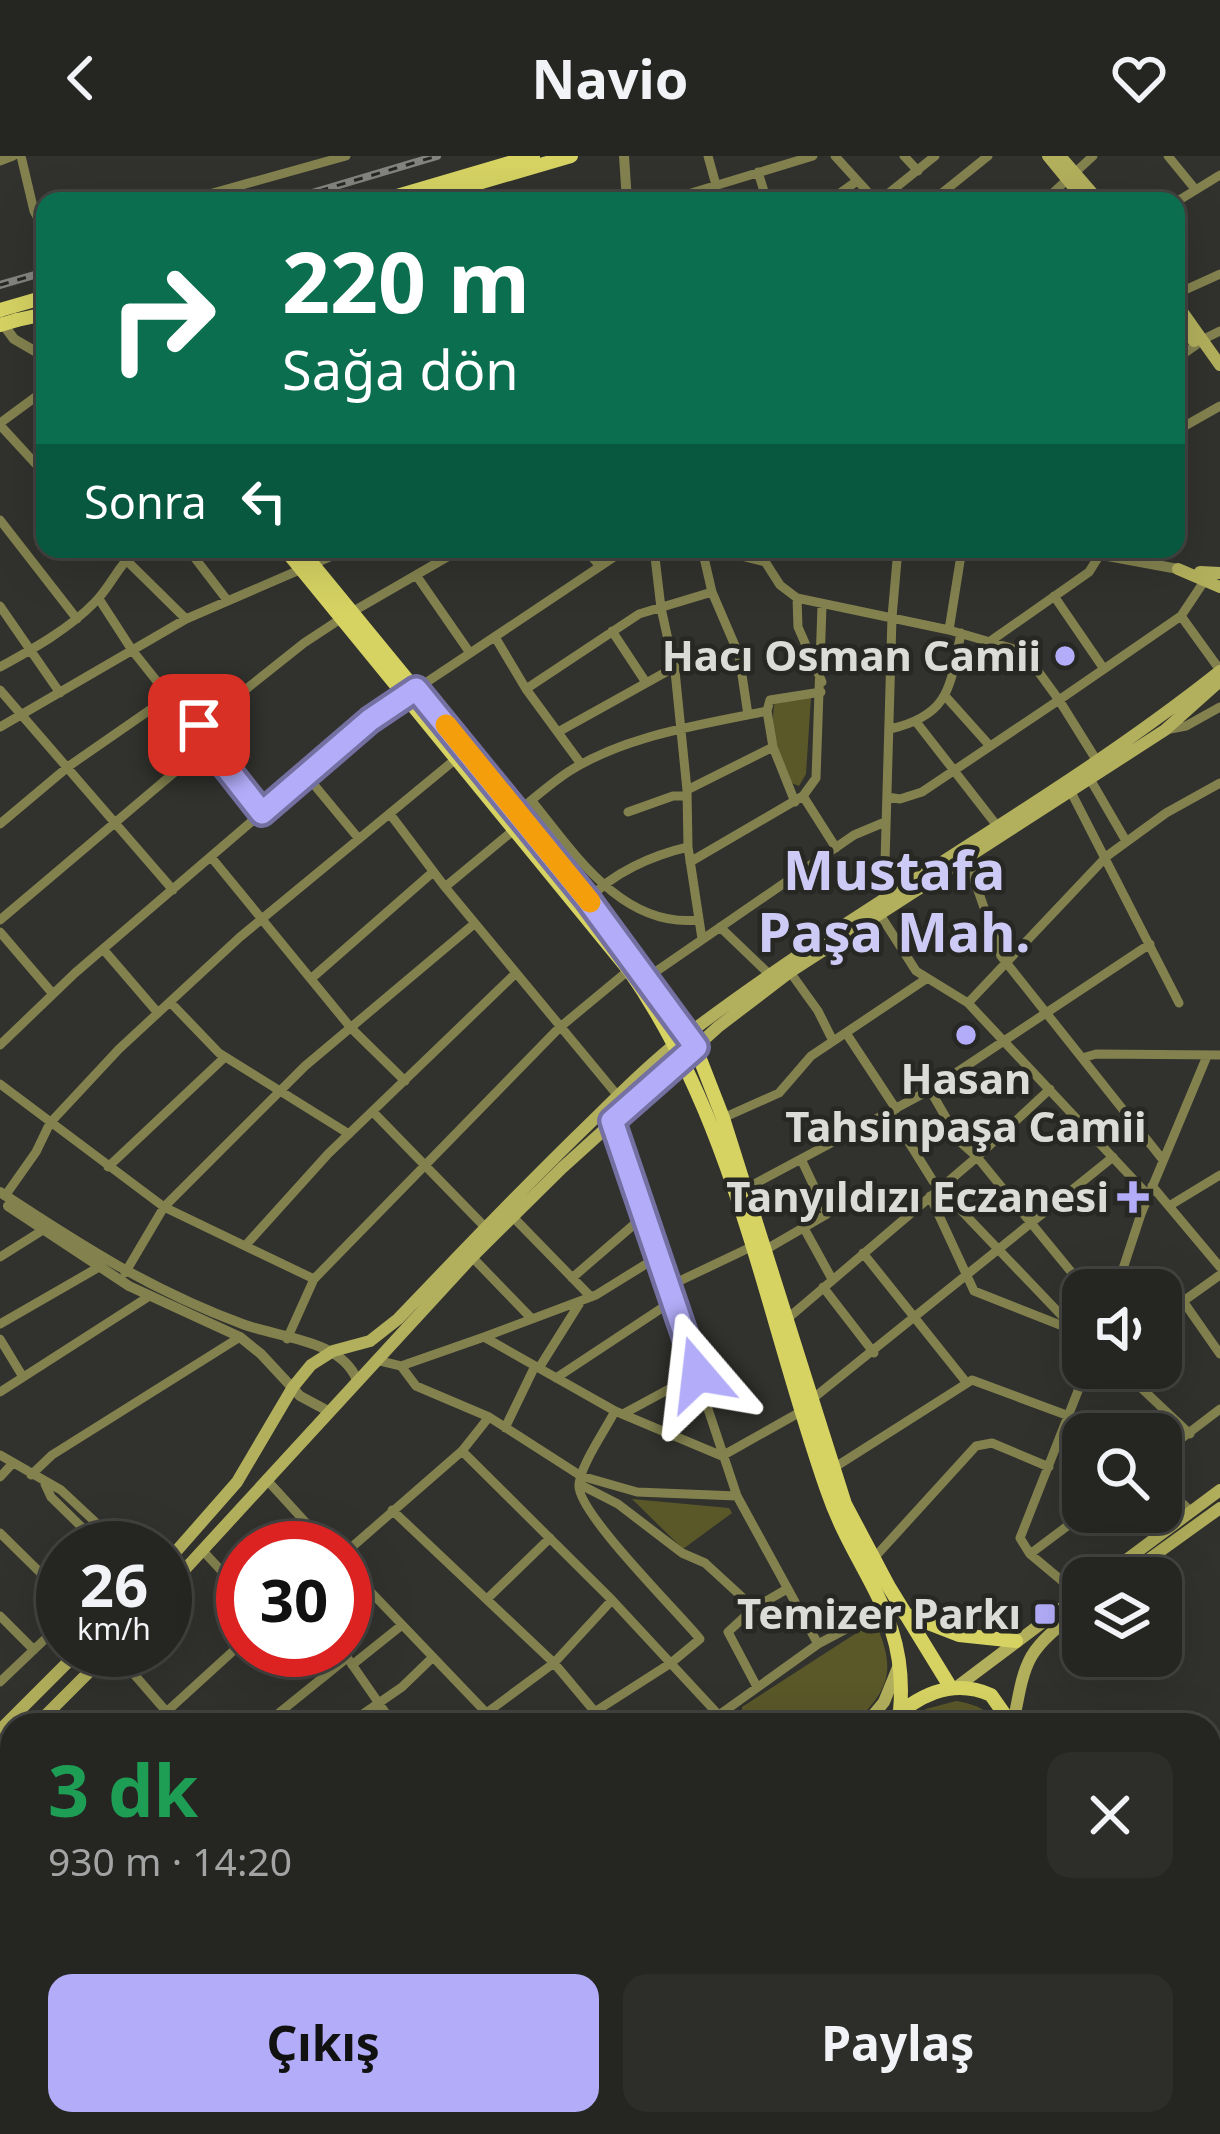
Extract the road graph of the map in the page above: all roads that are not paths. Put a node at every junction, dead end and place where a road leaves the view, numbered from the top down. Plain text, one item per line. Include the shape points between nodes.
1 (17, 156) edge
2 (346, 156) edge
3 (533, 156) edge
4 (571, 156) edge
5 (624, 156) edge
6 (708, 156) edge
7 (813, 156) edge
8 (835, 156) edge
9 (904, 156) edge
10 (935, 156) edge
11 (988, 156) edge
12 (1048, 156) edge
13 (1060, 156) edge
14 (1093, 156) edge
15 (1168, 156) edge
16 (0, 161) edge
17 (919, 171) junction
18 (758, 172) junction
19 (1071, 175) junction
20 (1220, 175) edge
21 (857, 181) junction
22 (716, 185) junction
23 (1195, 189) junction
24 (216, 192) edge
25 (411, 192) edge
26 (448, 192) edge
27 (626, 192) edge
28 (700, 192) edge
29 (764, 192) edge
30 (842, 192) edge
31 (868, 192) edge
32 (890, 192) edge
33 (943, 192) edge
34 (1053, 192) edge
35 (1080, 192) edge
36 (1090, 192) edge
37 (1185, 196) edge
38 (36, 215) edge
39 (1220, 274) edge
40 (1185, 289) edge
41 (36, 301) edge
42 (36, 315) edge
43 (4, 317) edge
44 (1185, 318) edge
45 (1185, 327) edge
46 (1220, 331) edge
47 (1199, 342) junction
48 (36, 350) edge
49 (1185, 352) edge
50 (1220, 365) edge
51 (1220, 378) edge
52 (36, 397) edge
53 (1220, 406) edge
54 (0, 424) edge
55 (1185, 426) edge
56 (36, 464) edge
57 (0, 520) edge
58 (195, 558) edge
59 (296, 558) edge
60 (304, 558) edge
61 (328, 558) edge
62 (445, 558) edge
63 (592, 558) edge
64 (612, 558) edge
65 (655, 558) edge
66 (704, 558) edge
67 (749, 558) edge
68 (763, 558) edge
69 (897, 558) edge
70 (961, 558) edge
71 (1099, 558) edge
72 (1112, 558) edge
73 (125, 560) joint
74 (765, 562) junction
75 (599, 566) junction
76 (308, 567) junction
77 (1178, 569) joint
78 (416, 575) junction
79 (1201, 578) junction
80 (1220, 583) edge
81 (712, 592) junction
82 (1054, 596) junction
83 (99, 598) junction
84 (797, 598) junction
85 (226, 600) junction
86 (0, 606) edge
87 (822, 606) junction
88 (661, 608) junction
89 (347, 615) junction
90 (1181, 616) junction
91 (892, 617) junction
92 (76, 619) junction
93 (186, 619) junction
94 (4, 621) edge
95 (949, 630) junction
96 (612, 631) junction
97 (962, 633) junction
98 (495, 637) junction
99 (992, 640) junction
100 (31, 650) junction
101 (132, 650) junction
102 (470, 653) junction
103 (0, 667) edge
104 (675, 667) junction
105 (1104, 669) junction
106 (1220, 671) edge
107 (645, 681) junction
108 (1220, 685) edge
109 (821, 687) junction
110 (526, 689) junction
111 (0, 690) edge
112 (411, 692) junction
113 (60, 693) junction
114 (170, 696) junction
115 (947, 698) junction
116 (1059, 700) junction
117 (1220, 707) edge
118 (767, 711) junction
119 (23, 715) junction
120 (748, 715) junction
121 (917, 723) junction
122 (0, 727) edge
123 (682, 728) junction
124 (196, 729) junction
125 (890, 730) junction
126 (1165, 730) junction
127 (558, 732) junction
128 (208, 744) junction
129 (989, 746) junction
130 (772, 747) junction
131 (457, 758) junction
132 (1097, 761) junction
133 (581, 764) junction
134 (69, 766) junction
135 (955, 770) junction
136 (305, 775) junction
137 (1090, 779) junction
138 (1220, 783) edge
139 (1071, 792) junction
140 (687, 793) junction
141 (887, 797) junction
142 (799, 799) junction
143 (532, 801) junction
144 (628, 812) dead end
145 (262, 813) junction
146 (390, 814) junction
147 (516, 821) junction
148 (885, 822) junction
149 (116, 823) junction
150 (0, 824) edge
151 (998, 827) junction
152 (359, 839) junction
153 (1126, 842) junction
154 (569, 847) junction
155 (688, 848) junction
156 (836, 848) junction
157 (211, 856) junction
158 (1107, 856) junction
159 (554, 859) junction
160 (967, 860) junction
161 (690, 862) junction
162 (433, 872) junction
163 (601, 885) junction
164 (445, 887) junction
165 (172, 890) junction
166 (884, 896) junction
167 (588, 900) junction
168 (879, 913) junction
169 (2, 914) edge
170 (260, 920) junction
171 (698, 920) junction
172 (474, 924) junction
173 (720, 927) junction
174 (0, 932) edge
175 (703, 938) junction
176 (1150, 944) junction
177 (104, 950) junction
178 (1006, 962) junction
179 (629, 970) junction
180 (790, 972) junction
181 (515, 974) junction
182 (769, 974) junction
183 (313, 977) junction
184 (648, 977) junction
185 (926, 980) junction
186 (53, 994) junction
187 (170, 1002) junction
188 (968, 1003) junction
189 (1179, 1003) dead end
190 (158, 1013) junction
191 (1048, 1013) junction
192 (351, 1028) junction
193 (560, 1028) junction
194 (846, 1033) junction
195 (833, 1041) junction
196 (1007, 1042) junction
197 (0, 1046) edge
198 (685, 1046) junction
199 (1220, 1054) edge
200 (1208, 1056) junction
201 (225, 1057) junction
202 (1082, 1058) junction
203 (405, 1081) junction
204 (0, 1084) edge
205 (1050, 1089) junction
206 (931, 1090) junction
207 (280, 1091) junction
208 (618, 1096) junction
209 (893, 1110) junction
210 (373, 1112) junction
211 (723, 1118) junction
212 (612, 1121) junction
213 (50, 1123) junction
214 (349, 1134) junction
215 (977, 1157) junction
216 (1113, 1157) junction
217 (801, 1159) junction
218 (1162, 1160) junction
219 (425, 1164) junction
220 (108, 1167) junction
221 (1220, 1175) edge
222 (940, 1188) junction
223 (745, 1189) junction
224 (1150, 1191) junction
225 (2, 1196) edge
226 (930, 1196) junction
227 (1169, 1206) junction
228 (164, 1207) junction
229 (645, 1215) junction
230 (512, 1216) junction
231 (1032, 1224) junction
232 (485, 1227) junction
233 (44, 1230) junction
234 (805, 1230) junction
235 (245, 1246) junction
236 (758, 1248) junction
237 (1000, 1251) junction
238 (863, 1253) junction
239 (659, 1256) junction
240 (0, 1257) edge
241 (472, 1257) junction
242 (99, 1267) junction
243 (1069, 1269) edge
244 (1123, 1269) edge
245 (1220, 1271) edge
246 (125, 1273) junction
247 (965, 1276) junction
248 (572, 1278) junction
249 (314, 1279) junction
250 (828, 1283) junction
251 (669, 1286) junction
252 (148, 1297) junction
253 (586, 1299) junction
254 (674, 1300) junction
255 (1183, 1301) joint
256 (1062, 1316) edge
257 (532, 1319) junction
258 (787, 1319) junction
259 (916, 1320) junction
260 (0, 1324) edge
261 (1062, 1326) edge
262 (484, 1336) junction
263 (239, 1337) junction
264 (287, 1339) junction
265 (0, 1340) edge
266 (333, 1351) junction
267 (874, 1353) junction
268 (1220, 1354) edge
269 (376, 1360) junction
270 (401, 1366) junction
271 (537, 1367) junction
272 (698, 1374) junction
273 (23, 1377) junction
274 (556, 1378) junction
275 (357, 1380) junction
276 (966, 1382) junction
277 (293, 1387) junction
278 (1142, 1389) edge
279 (0, 1392) edge
280 (806, 1406) junction
281 (1220, 1409) edge
282 (328, 1411) junction
283 (619, 1412) junction
284 (1062, 1413) edge
285 (489, 1418) junction
286 (505, 1428) junction
287 (1062, 1434) edge
288 (1190, 1434) junction
289 (1182, 1440) edge
290 (462, 1451) junction
291 (0, 1455) edge
292 (722, 1456) junction
293 (14, 1463) junction
294 (1049, 1467) junction
295 (832, 1469) junction
296 (31, 1475) junction
297 (0, 1477) edge
298 (266, 1479) junction
299 (580, 1480) junction
300 (45, 1484) junction
301 (1220, 1490) edge
302 (737, 1496) junction
303 (1182, 1503) edge
304 (1220, 1508) edge
305 (392, 1510) junction
306 (1192, 1512) junction
307 (75, 1521) edge
308 (94, 1521) edge
309 (304, 1521) edge
310 (372, 1528) edge
311 (1062, 1530) edge
312 (0, 1533) edge
313 (192, 1533) edge
314 (550, 1538) junction
315 (202, 1551) junction
316 (1030, 1554) junction
317 (1131, 1557) edge
318 (1152, 1557) edge
319 (874, 1558) junction
320 (192, 1560) edge
321 (216, 1566) edge
322 (36, 1568) edge
323 (1062, 1581) edge
324 (787, 1589) junction
325 (372, 1593) edge
326 (487, 1599) junction
327 (612, 1600) junction
328 (754, 1608) junction
329 (884, 1609) junction
330 (1062, 1611) edge
331 (905, 1614) junction
332 (0, 1616) edge
333 (1062, 1619) edge
334 (402, 1625) junction
335 (1016, 1641) junction
336 (372, 1643) edge
337 (818, 1644) junction
338 (34, 1650) joint
339 (433, 1657) junction
340 (902, 1658) junction
341 (554, 1663) junction
342 (671, 1663) junction
343 (216, 1666) edge
344 (53, 1677) edge
345 (85, 1677) edge
346 (135, 1677) edge
347 (321, 1677) edge
348 (360, 1677) edge
349 (0, 1682) edge
350 (757, 1687) junction
351 (954, 1687) junction
352 (378, 1704) junction
353 (596, 1711) joint
354 (900, 1711) joint
355 (165, 1712) joint
356 (485, 1712) joint
357 (17, 1713) edge
358 (48, 1713) edge
359 (278, 1713) edge
360 (365, 1713) edge
361 (385, 1713) edge
362 (716, 1713) edge
363 (721, 1713) edge
364 (875, 1713) edge
365 (1004, 1713) edge
366 (1015, 1713) edge

1 - 16 street
1 - 38 street
2 - 24 street
3 - 25 main road
4 - 26 main road
5 - 27 street
6 - 22 street
7 - 18 street
8 - 21 street
9 - 17 street
10 - 17 street
11 - 33 street
12 - 19 main road
13 - 19 main road
14 - 19 street
15 - 23 street
17 - 32 street
18 - 22 street
18 - 29 street
19 - 34 street
19 - 35 main road
19 - 36 main road
20 - 23 street
21 - 30 street
21 - 31 street
22 - 28 street
23 - 37 street
39 - 40 street
41 - 43 main road
42 - 43 main road
43 - 48 street via 14,339
44 - 47 main road
45 - 47 main road
46 - 47 street
47 - 49 street
47 - 50 main road
47 - 51 main road
52 - 54 street
53 - 55 street
54 - 56 street
57 - 92 street
58 - 85 street
59 - 76 main road
60 - 76 main road
61 - 76 street
62 - 78 street
63 - 75 street
64 - 75 street
65 - 88 street
66 - 81 street
67 - 74 street
68 - 74 street
69 - 91 street
70 - 95 street
71 - 82 street
72 - 77 street
73 - 83 street
73 - 93 street
74 - 84 street
75 - 98 street
76 - 85 street
76 - 89 main road
77 - 79 main road
78 - 89 street
78 - 102 street
79 - 80 main road
79 - 90 street
81 - 88 street
81 - 120 street via 739,656
82 - 99 street
82 - 105 street
83 - 92 street
83 - 101 street
84 - 87 street
84 - 109 street via 798,627
85 - 93 street
86 - 94 street
87 - 91 street
87 - 109 street
88 - 96 street
88 - 104 street
89 - 112 main road
89 - 124 street
90 - 105 street
90 - 106 street
91 - 95 street
91 - 125 street
92 - 100 street
93 - 101 street
94 - 100 street
95 - 97 street
96 - 107 street
96 - 110 street
97 - 99 street
97 - 115 street
98 - 102 street
98 - 110 street
99 - 116 street via 1024,652
100 - 103 street
100 - 113 street
101 - 113 street
101 - 114 street
102 - 112 street
104 - 107 street
104 - 123 street
105 - 116 street
106 - 132 main road
107 - 127 street
108 - 126 main road
109 - 118 street via 770,700
109 - 142 street via 816,778
110 - 127 street
111 - 119 street
112 - 131 main road
112 - 136 street
112 - 147 main road
113 - 119 street
114 - 124 street
114 - 134 street
115 - 121 street
115 - 129 street
116 - 129 street
116 - 132 street
117 - 126 street
118 - 120 street
118 - 130 street
119 - 122 street
119 - 134 street
120 - 123 street
121 - 125 street
121 - 135 street
123 - 133 street
123 - 140 street
124 - 128 street
125 - 141 street
126 - 137 main road
127 - 133 street
128 - 145 street
128 - 149 street
129 - 135 street
130 - 140 street
130 - 142 street
131 - 146 street
131 - 147 main road
132 - 151 main road
133 - 143 street
134 - 149 street
134 - 150 street
135 - 141 street via 912,797
135 - 151 street
136 - 145 street
136 - 152 street
137 - 139 main road
137 - 153 street
138 - 153 street
139 - 158 street
139 - 160 main road
140 - 144 street
140 - 155 street
141 - 148 street
142 - 156 street
142 - 161 street
143 - 147 street
143 - 154 street
145 - 157 street
146 - 152 street
146 - 162 street
147 - 159 main road
147 - 164 street
147 - 179 main road
148 - 156 street
148 - 166 street
149 - 165 street
149 - 169 street
151 - 166 main road
152 - 170 street
153 - 158 street
154 - 159 street
154 - 163 street
155 - 161 street
155 - 163 street
156 - 173 street
157 - 165 street
157 - 170 street
158 - 176 street
158 - 178 street
159 - 167 main road
160 - 168 main road
160 - 178 street
161 - 171 street
162 - 164 street
162 - 183 street
163 - 167 street
163 - 171 street via 660,919
164 - 172 street
165 - 177 street
166 - 168 street
166 - 182 main road
167 - 184 main road
168 - 180 main road
168 - 185 street
170 - 183 street
170 - 187 street
171 - 175 street
172 - 181 street
172 - 192 street
173 - 175 street
173 - 182 street
174 - 186 street
175 - 184 street
176 - 189 street
176 - 191 street
177 - 186 street
177 - 190 street
178 - 188 street
178 - 191 street
179 - 193 street
179 - 198 main road
180 - 195 street
180 - 198 main road
181 - 193 street
181 - 203 street
182 - 198 main road
183 - 192 street
184 - 198 main road
185 - 188 street
185 - 194 street
186 - 197 street
187 - 190 street
187 - 201 street
188 - 196 street
190 - 213 street
191 - 196 street
191 - 202 street
192 - 203 street
192 - 207 street
193 - 208 street
193 - 219 street
194 - 195 street
194 - 209 street
195 - 211 street via 779,1093
196 - 205 street
196 - 206 street
198 - 208 main road
198 - 211 main road
198 - 212 main road
198 - 236 main road
199 - 200 street
200 - 202 street
200 - 218 street
201 - 207 street
201 - 220 street
202 - 218 street
203 - 210 street
204 - 213 street
205 - 215 street
205 - 216 street
206 - 209 street
206 - 215 street
207 - 214 street
207 - 228 street
208 - 232 main road
209 - 217 street
209 - 222 street
210 - 214 street
210 - 219 street
211 - 223 main road
212 - 229 street
212 - 230 main road
213 - 220 street
213 - 225 street
214 - 235 street
215 - 222 street
215 - 231 street
216 - 224 street
216 - 231 street
217 - 223 street
217 - 234 street via 827,1214
218 - 224 street
219 - 232 street
219 - 249 street
220 - 228 street
221 - 227 street
222 - 226 street
222 - 237 street
223 - 236 main road
224 - 227 street
224 - 244 street
225 - 233 street
225 - 246 street
226 - 238 street
226 - 247 street
227 - 245 street
228 - 235 street
228 - 246 street
229 - 239 street
229 - 248 street
230 - 241 main road
230 - 248 street
231 - 237 street
231 - 243 street
232 - 266 main road via 380,1334
233 - 240 street
233 - 242 street
234 - 236 street
234 - 250 street
235 - 249 street
236 - 251 street
236 - 258 main road
236 - 280 main road
237 - 247 street
237 - 256 street
238 - 250 street
238 - 259 street
239 - 251 street
239 - 253 street
241 - 257 street
241 - 269 main road
242 - 252 street
242 - 260 street
245 - 255 street
246 - 264 street
247 - 259 street
247 - 261 street via 981,1295
248 - 253 street
249 - 264 street
250 - 258 street
250 - 267 street
251 - 254 street
252 - 263 street
252 - 273 street
253 - 257 street
253 - 271 street
254 - 272 street
254 - 274 street
255 - 268 street
257 - 262 street
258 - 280 main road
259 - 267 street
259 - 276 street
262 - 270 street
262 - 271 street
263 - 277 street
263 - 296 street
264 - 266 street
265 - 273 street
266 - 275 street
266 - 277 main road
267 - 280 street
269 - 270 street
269 - 275 main road
270 - 285 street via 416,1386
271 - 274 street
271 - 286 street
272 - 283 street
272 - 292 street
273 - 279 street
274 - 283 street
275 - 282 main road
276 - 284 street via 981,1380
276 - 295 street
277 - 282 street
277 - 313 main road via 237,1482
278 - 288 street
280 - 292 street
280 - 295 main road
280 - 329 main road via 831,1502
281 - 288 street
282 - 298 main road
283 - 292 street
283 - 299 street
285 - 286 street
285 - 290 street
286 - 299 street
287 - 294 street
288 - 289 street
290 - 305 street
290 - 314 street
291 - 293 street
292 - 302 street
293 - 296 street
293 - 297 street
294 - 316 street via 1021,1528
294 - 319 street via 992,1443 976,1446
295 - 319 main road
296 - 300 street
298 - 309 street
298 - 315 main road
299 - 302 street via 638,1492
299 - 328 street via 705,1564
299 - 342 street via 581,1497 606,1534 700,1639
300 - 307 street
300 - 308 street
301 - 306 main road
302 - 324 street
303 - 306 street
304 - 318 main road
305 - 310 street
305 - 326 street
306 - 317 main road
311 - 316 street
312 - 322 street
314 - 326 street
314 - 327 street
315 - 320 main road
315 - 321 street
316 - 323 street
319 - 331 main road
324 - 328 street
324 - 337 street
325 - 334 street
326 - 341 street
327 - 341 street
327 - 342 street
328 - 350 street via 728,1635
329 - 337 street
329 - 340 main road
330 - 335 main road
331 - 335 main road via 959,1635
331 - 351 main road
332 - 338 street
333 - 366 main road via 1034,1648
334 - 336 street
334 - 339 street
335 - 351 main road
337 - 350 street
338 - 349 street
339 - 352 street
339 - 356 street
340 - 354 main road
340 - 364 main road
341 - 353 street
341 - 356 street
342 - 353 street
342 - 362 street
343 - 355 street
344 - 357 main road
345 - 358 main road
346 - 355 street
347 - 359 street
348 - 352 street
350 - 363 street
351 - 354 main road
351 - 365 main road via 992,1695
352 - 360 street
352 - 361 street

